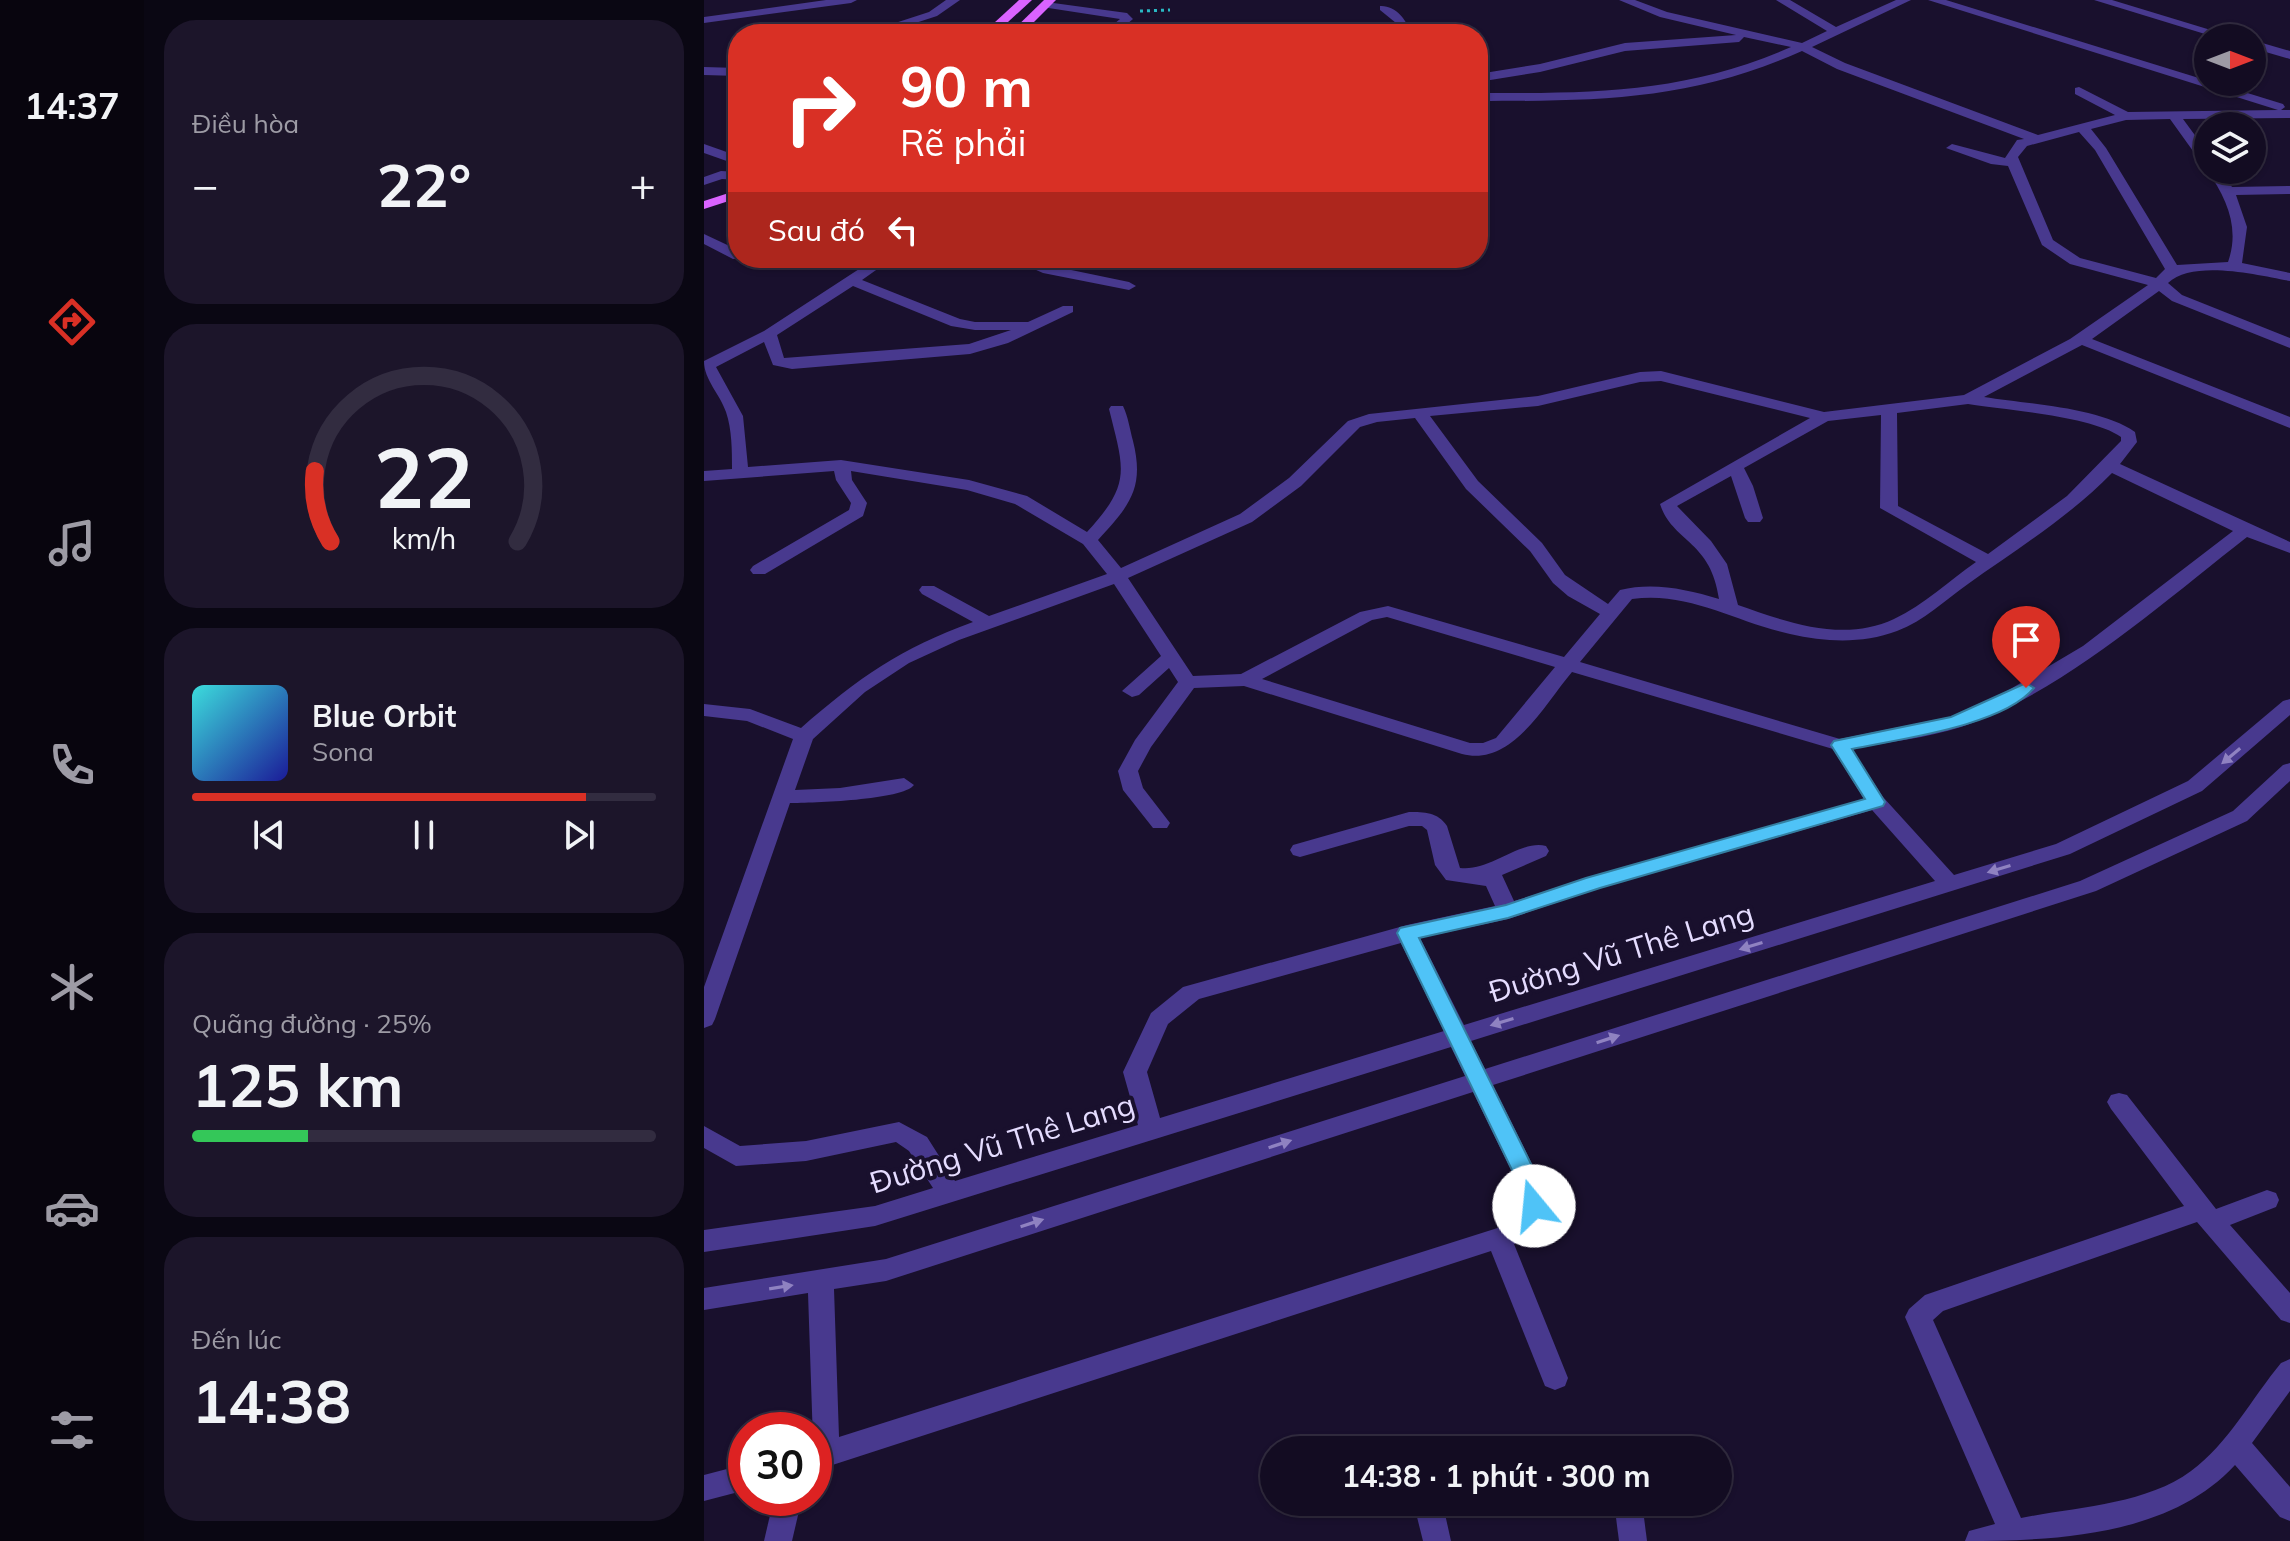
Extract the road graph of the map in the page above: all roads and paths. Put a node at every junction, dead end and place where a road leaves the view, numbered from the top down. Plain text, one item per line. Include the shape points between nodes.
1 (851, 0) edge
2 (954, 0) edge
3 (1026, 0) edge
4 (1625, 0) edge
5 (1782, 0) edge
6 (1934, 0) edge
7 (2100, 0) edge
8 (1898, 1) edge
9 (1048, 2) edge
10 (1384, 8) dead end
11 (704, 20) edge
12 (902, 24) edge
13 (999, 24) edge
14 (1025, 24) edge
15 (1121, 24) edge
16 (1402, 24) edge
17 (2194, 27) edge
18 (1835, 31) junction
19 (1756, 36) junction
20 (1801, 46) junction
21 (2266, 48) edge
22 (2290, 55) edge
23 (704, 71) edge
24 (728, 72) edge
25 (1488, 76) edge
26 (2079, 91) dead end
27 (1488, 97) edge
28 (2173, 114) junction
29 (2289, 115) edge
30 (2126, 116) junction
31 (2082, 127) junction
32 (2037, 139) junction
33 (2194, 143) edge
34 (704, 148) edge
35 (1952, 148) dead end
36 (728, 157) edge
37 (2013, 162) junction
38 (728, 175) edge
39 (704, 181) edge
40 (2223, 184) edge
41 (2290, 190) edge
42 (2228, 191) junction
43 (728, 197) edge
44 (704, 205) edge
45 (728, 210) edge
46 (704, 217) edge
47 (704, 238) edge
48 (728, 250) edge
49 (2234, 266) junction
50 (869, 268) edge
51 (1043, 268) edge
52 (2173, 270) junction
53 (2290, 277) edge
54 (849, 280) junction
55 (2160, 284) junction
56 (1129, 286) dead end
57 (1068, 309) dead end
58 (1033, 326) junction
59 (769, 334) junction
60 (2080, 339) junction
61 (2290, 343) edge
62 (706, 366) edge
63 (1968, 399) junction
64 (1889, 408) junction
65 (1117, 409) dead end
66 (1419, 412) junction
67 (1824, 417) junction
68 (2290, 423) edge
69 (841, 465) junction
70 (2111, 466) junction
71 (1735, 467) junction
72 (740, 472) junction
73 (704, 476) edge
74 (1754, 518) dead end
75 (2245, 530) junction
76 (1089, 540) junction
77 (2290, 548) edge
78 (1988, 561) junction
79 (759, 570) dead end
80 (1118, 576) junction
81 (928, 590) dead end
82 (1729, 609) junction
83 (1609, 612) junction
84 (988, 623) junction
85 (1171, 657) junction
86 (1569, 665) junction
87 (1245, 680) junction
88 (1188, 682) junction
89 (1132, 691) dead end
90 (2290, 705) edge
91 (704, 710) edge
92 (804, 736) junction
93 (1840, 745) junction
94 (2290, 770) edge
95 (904, 785) dead end
96 (783, 797) junction
97 (1876, 802) junction
98 (1160, 823) dead end
99 (1300, 850) dead end
100 (1539, 851) dead end
101 (1481, 876) junction
102 (1950, 884) junction
103 (1508, 911) junction
104 (1407, 933) junction
105 (704, 1019) edge
106 (1458, 1036) junction
107 (1480, 1080) junction
108 (2119, 1102) dead end
109 (1152, 1131) junction
110 (704, 1136) edge
111 (949, 1193) junction
112 (2267, 1200) dead end
113 (2207, 1216) junction
114 (1499, 1239) junction
115 (704, 1241) edge
116 (821, 1281) junction
117 (704, 1299) edge
118 (2290, 1312) edge
119 (2290, 1371) edge
120 (1555, 1378) dead end
121 (820, 1412) edge
122 (2235, 1444) junction
123 (832, 1452) edge
124 (728, 1482) edge
125 (704, 1488) edge
126 (2290, 1508) edge
127 (784, 1516) edge
128 (1431, 1516) edge
129 (1630, 1516) edge
130 (2012, 1531) junction
131 (778, 1541) edge
132 (1437, 1541) edge
133 (1633, 1541) edge
134 (1979, 1541) edge

1 - 11 street
2 - 12 street
3 - 13 main road
4 - 19 street via 1664,15
5 - 18 street
6 - 29 street
7 - 17 street
8 - 18 street
9 - 14 main road
9 - 15 street via 1127,16
10 - 16 street
18 - 19 street
18 - 20 street
19 - 20 street
19 - 25 street via 1625,47
20 - 27 street via 1743,72 1690,84 1608,94
20 - 32 street
21 - 22 street
23 - 24 street
26 - 30 street
28 - 29 street
28 - 30 street
28 - 33 street
30 - 31 street
31 - 32 street
31 - 52 street
32 - 37 street via 2022,143
34 - 36 street
35 - 37 street
37 - 55 street via 2053,249 2075,261
38 - 39 street
40 - 42 street
41 - 42 street
42 - 49 street via 2240,215
43 - 44 main road
45 - 46 main road
47 - 48 street
49 - 52 street
49 - 53 street
50 - 54 street
51 - 56 street
52 - 55 street
54 - 58 street via 956,323
54 - 59 street
55 - 60 street
55 - 61 street via 2177,298
57 - 58 street
58 - 59 street via 970,349 792,364 778,362
59 - 62 street
60 - 63 street
60 - 68 street
62 - 72 street via 734,408 741,429
63 - 64 street
63 - 70 street via 2119,428 2129,435 2129,442
64 - 67 street
64 - 78 street via 1889,508
65 - 76 street via 1131,485 1123,504
66 - 67 street via 1538,401 1661,376
66 - 80 street via 1354,424 1295,482 1246,518
66 - 83 street via 1472,485 1536,547 1559,579
67 - 71 street
69 - 72 street
69 - 76 street via 969,485 1021,500
69 - 79 street via 859,503 857,512
70 - 75 street
70 - 78 street
71 - 74 street
71 - 82 street via 1668,504 1718,560 1726,577
72 - 73 street
75 - 77 street
75 - 93 street via 2090,650 2004,701 1955,722
76 - 80 street
78 - 82 street via 1902,622 1858,636 1812,633
80 - 84 street
80 - 85 street
81 - 84 street
82 - 83 street via 1645,589 1626,594
83 - 86 street
84 - 92 street via 902,659 858,688
85 - 88 street
85 - 89 street
86 - 87 street via 1388,611 1366,616
86 - 87 street via 1503,742 1486,750
86 - 93 street
87 - 88 street
88 - 98 street via 1128,771 1133,790
90 -> 102 street, Đường Vũ Thê Lang via 2195,786 2063,849
91 - 92 street via 750,715
92 - 96 street
93 - 97 street
107 -> 94 street via 2088,886 2240,816
95 - 96 street
96 - 105 street
97 - 102 street
97 - 103 street
99 - 101 street via 1409,819 1426,819 1437,826 1453,875
100 - 101 street
101 - 103 street via 1494,880
102 -> 106 street, Đường Vũ Thê Lang
103 - 104 street
104 - 106 street
104 - 109 street via 1191,993 1159,1019 1135,1072
106 - 107 street
106 - 109 street, Đường Vũ Thê Lang
107 - 114 street via 1525,1174 1534,1206 1516,1233
116 -> 107 street via 886,1270
108 - 113 street
109 - 111 street, Đường Vũ Thê Lang
110 - 111 street via 736,1156 806,1151 899,1132 918,1144
111 - 115 street, Đường Vũ Thê Lang via 875,1216
112 - 113 street
113 - 118 street
113 - 130 street via 1934,1303 1918,1317
114 - 120 street
114 - 123 street
117 -> 116 street
116 - 121 street
119 - 122 street
122 - 126 street
122 - 130 street via 2200,1481 2170,1498
124 - 125 street
127 - 131 street
128 - 132 street
129 - 133 street
130 - 134 street

